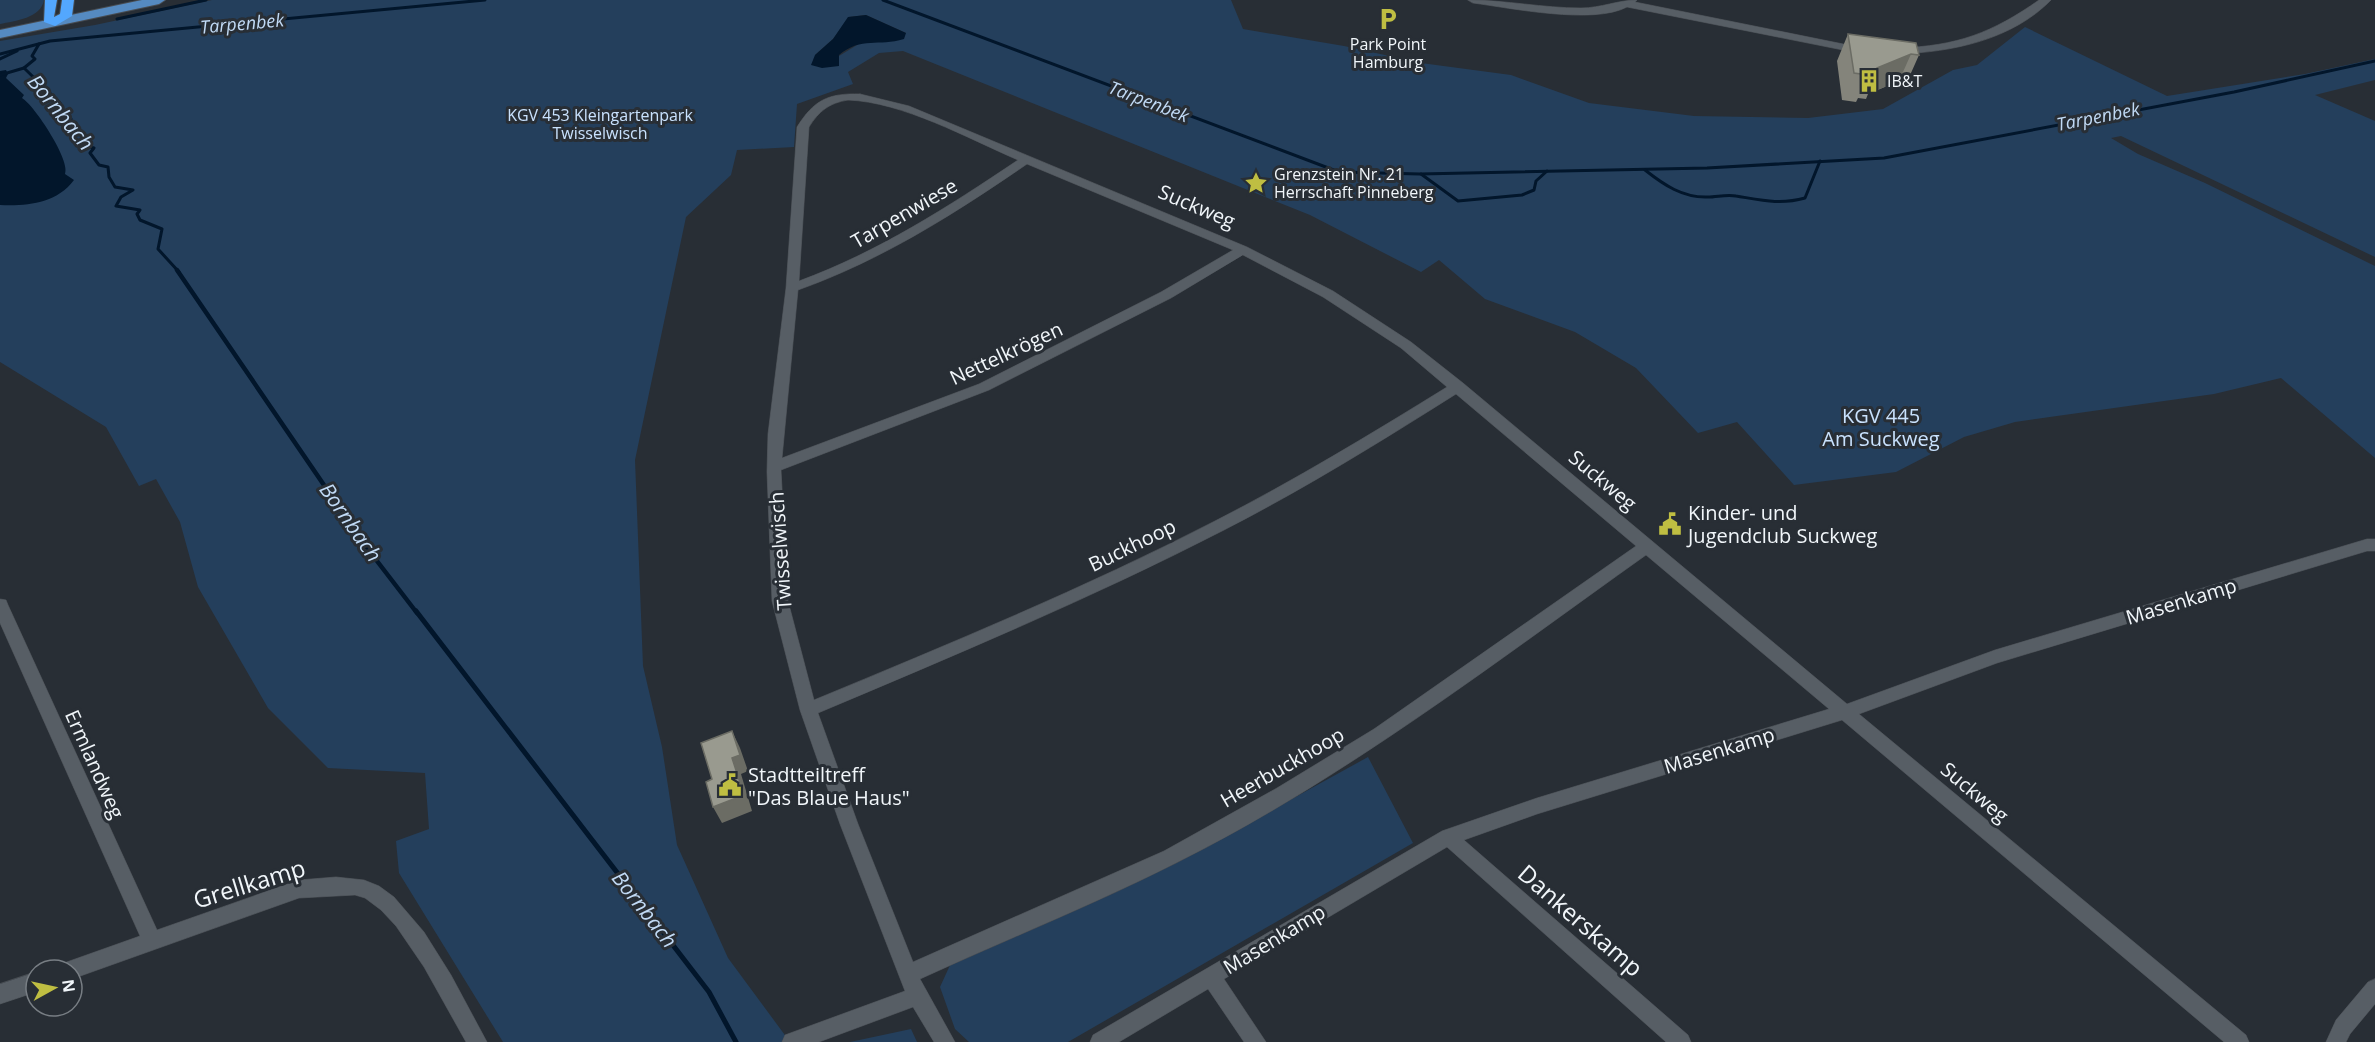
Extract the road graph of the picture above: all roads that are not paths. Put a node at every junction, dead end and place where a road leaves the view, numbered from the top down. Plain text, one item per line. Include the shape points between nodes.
1 (51, 0) edge
2 (68, 0) edge
3 (159, 0) edge
4 (1473, 0) edge
5 (2046, 0) edge
6 (1630, 2) edge
7 (58, 18) junction
8 (0, 27) edge
9 (0, 34) edge
10 (1873, 51) edge
11 (1884, 51) edge
12 (851, 97) joint
13 (1028, 158) junction
14 (1243, 250) junction
15 (792, 288) junction
16 (1458, 386) junction
17 (774, 467) junction
18 (2375, 545) edge
19 (1647, 546) junction
20 (0, 605) edge
21 (808, 710) junction
22 (1844, 712) junction
23 (1448, 837) junction
24 (152, 940) junction
25 (84, 965) edge
26 (909, 974) junction
27 (1211, 976) junction
28 (24, 986) edge
29 (2375, 989) edge
30 (0, 994) edge
31 (917, 996) junction
32 (477, 1042) edge
33 (792, 1042) edge
34 (945, 1042) edge
35 (1100, 1042) edge
36 (1256, 1042) edge
37 (1681, 1042) edge
38 (2239, 1042) edge
39 (2336, 1042) edge

1 - 7 highway
2 - 7 highway
3 - 7 main road
4 - 6 street via 1578,12
5 - 11 street via 1997,32 1958,47
6 - 10 street via 1819,44
7 - 8 main road
7 - 9 main road
12 - 13 street, Suckweg via 904,108
12 - 15 street, Twisselwisch via 817,108 803,127
13 - 14 street, Suckweg
13 - 15 street, Tarpenwiese via 897,243 840,272
14 - 16 street, Suckweg via 1328,294 1406,345
14 - 17 street, Nettelkrögen via 1166,295 984,387
15 - 17 street, Twisselwisch
16 - 19 street, Suckweg
16 - 21 street, Buckhoop via 1220,525 1050,606
17 - 21 street, Twisselwisch via 780,602
18 - 22 street, Masenkamp via 1995,657
19 - 22 street, Suckweg
19 - 26 street, Heerbuckhoop via 1380,734 1283,794 1170,858
20 - 24 street, Ermlandweg
21 - 26 street, Twisselwisch
22 - 23 street, Masenkamp
22 - 38 street, Suckweg
23 - 27 street, Masenkamp
23 - 37 street, Dankerskamp
24 - 25 street, Grellkamp
24 - 32 street, Grellkamp via 299,889 337,885 372,892 409,925
26 - 31 street, Twisselwisch
27 - 35 street, Masenkamp
27 - 36 street
28 - 30 street
29 - 39 street via 2343,1027
31 - 33 street
31 - 34 street, Twisselwisch

